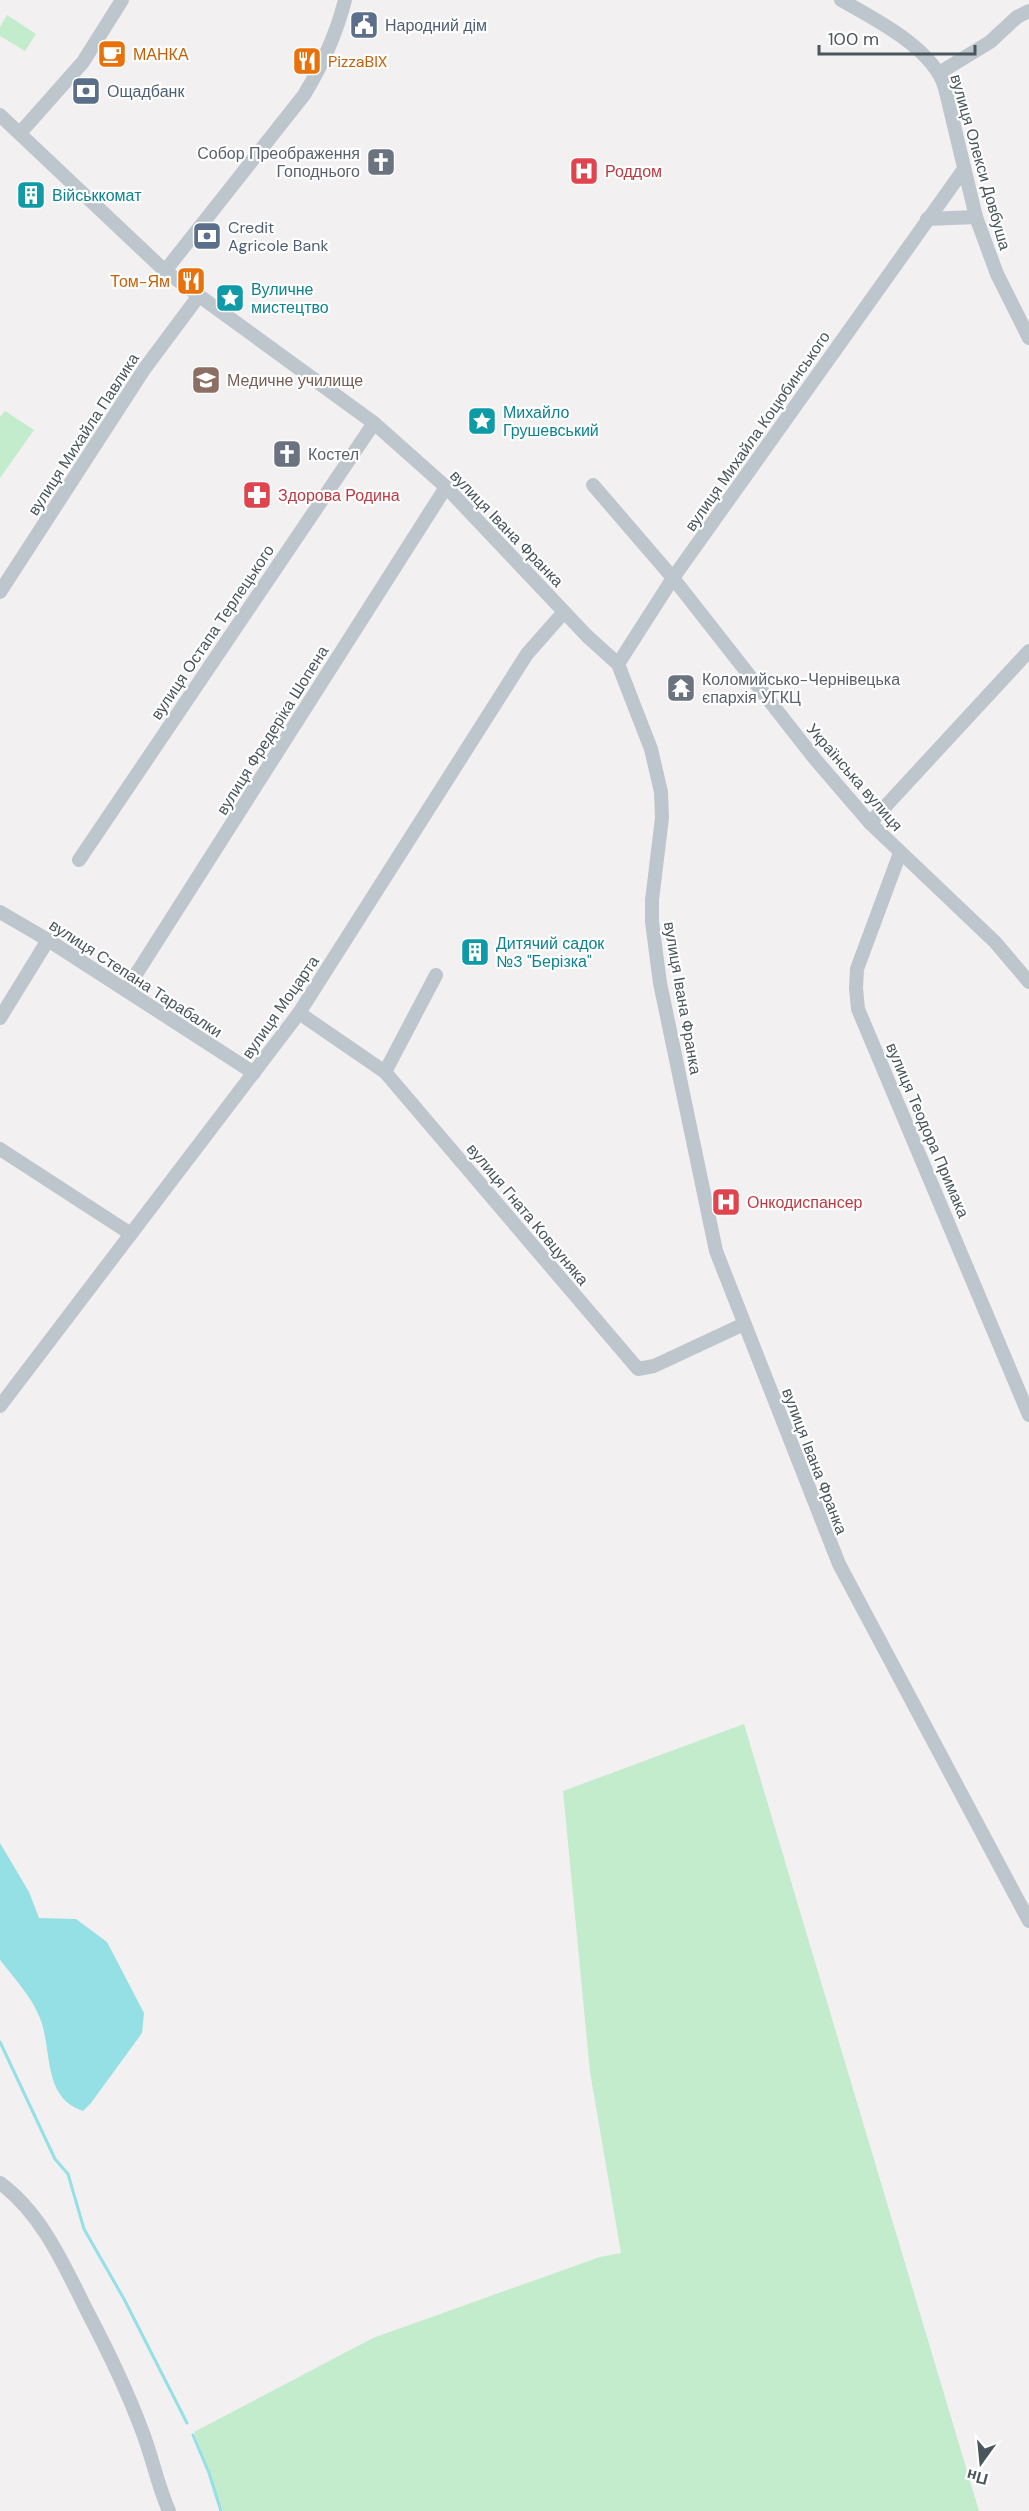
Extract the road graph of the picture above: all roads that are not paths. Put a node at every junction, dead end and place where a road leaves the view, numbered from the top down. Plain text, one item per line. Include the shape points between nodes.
1 (122, 0) edge
2 (345, 0) edge
3 (841, 0) edge
4 (1029, 10) edge
5 (939, 73) junction
6 (0, 115) edge
7 (20, 133) junction
8 (964, 169) junction
9 (976, 217) junction
10 (927, 219) junction
11 (165, 271) junction
12 (198, 297) junction
13 (1029, 338) edge
14 (375, 423) junction
15 (593, 485) dead end
16 (446, 487) junction
17 (673, 578) junction
18 (0, 592) edge
19 (564, 612) junction
20 (1029, 651) edge
21 (618, 664) junction
22 (870, 823) junction
23 (900, 853) junction
24 (79, 860) dead end
25 (0, 912) edge
26 (48, 940) junction
27 (436, 975) dead end
28 (1029, 982) edge
29 (126, 990) junction
30 (299, 1013) junction
31 (0, 1018) edge
32 (385, 1072) junction
33 (254, 1073) junction
34 (0, 1149) edge
35 (131, 1234) junction
36 (744, 1324) junction
37 (0, 1406) edge
38 (1029, 1415) edge
39 (1029, 1921) edge
40 (0, 2183) edge
41 (168, 2511) edge

1 - 7 street via 83,62
2 - 11 street via 322,66 304,95
3 - 5 street, вулиця Олекси Довбуша via 904,40
4 - 5 street via 990,42
5 - 8 street, вулиця Олекси Довбуша
6 - 7 street, вулиця Івана Франка
7 - 11 street, вулиця Івана Франка
8 - 9 street, вулиця Олекси Довбуша
8 - 10 street, вулиця Михайла Коцюбинського
9 - 10 street
9 - 13 street, вулиця Олекси Довбуша via 997,274
10 - 17 street, вулиця Михайла Коцюбинського
11 - 12 street, вулиця Івана Франка
12 - 14 street, вулиця Івана Франка
12 - 18 street, вулиця Михайла Павлика via 145,368
14 - 16 street, вулиця Івана Франка
14 - 24 street, вулиця Остапа Терлецького
15 - 17 street, Українська вулиця
16 - 19 street, вулиця Івана Франка
16 - 29 street, вулиця Фредеріка Шопена
17 - 21 street, вулиця Михайла Коцюбинського
17 - 22 street, Українська вулиця
19 - 21 street, вулиця Івана Франка
19 - 30 street, вулиця Моцарта via 527,654
20 - 22 street
21 - 36 street, вулиця Івана Франка via 651,749 660,784 662,818 652,910 660,983 714,1242
22 - 23 street, Українська вулиця
23 - 28 street, Українська вулиця via 995,942
23 - 38 street, вулиця Теодора Примака via 857,969 858,1009
25 - 26 street, вулиця Степана Тарабалки
26 - 29 street, вулиця Степана Тарабалки
26 - 31 street
27 - 32 street
29 - 33 street, вулиця Степана Тарабалки
30 - 32 street, вулиця Гната Ковцуняка
30 - 33 street, вулиця Моцарта
32 - 36 street, вулиця Гната Ковцуняка via 638,1369 654,1366
33 - 35 street, вулиця Моцарта
34 - 35 street
35 - 37 street, вулиця Моцарта
36 - 39 street, вулиця Івана Франка via 838,1564
40 - 41 street via 39,2222 67,2271 141,2428

